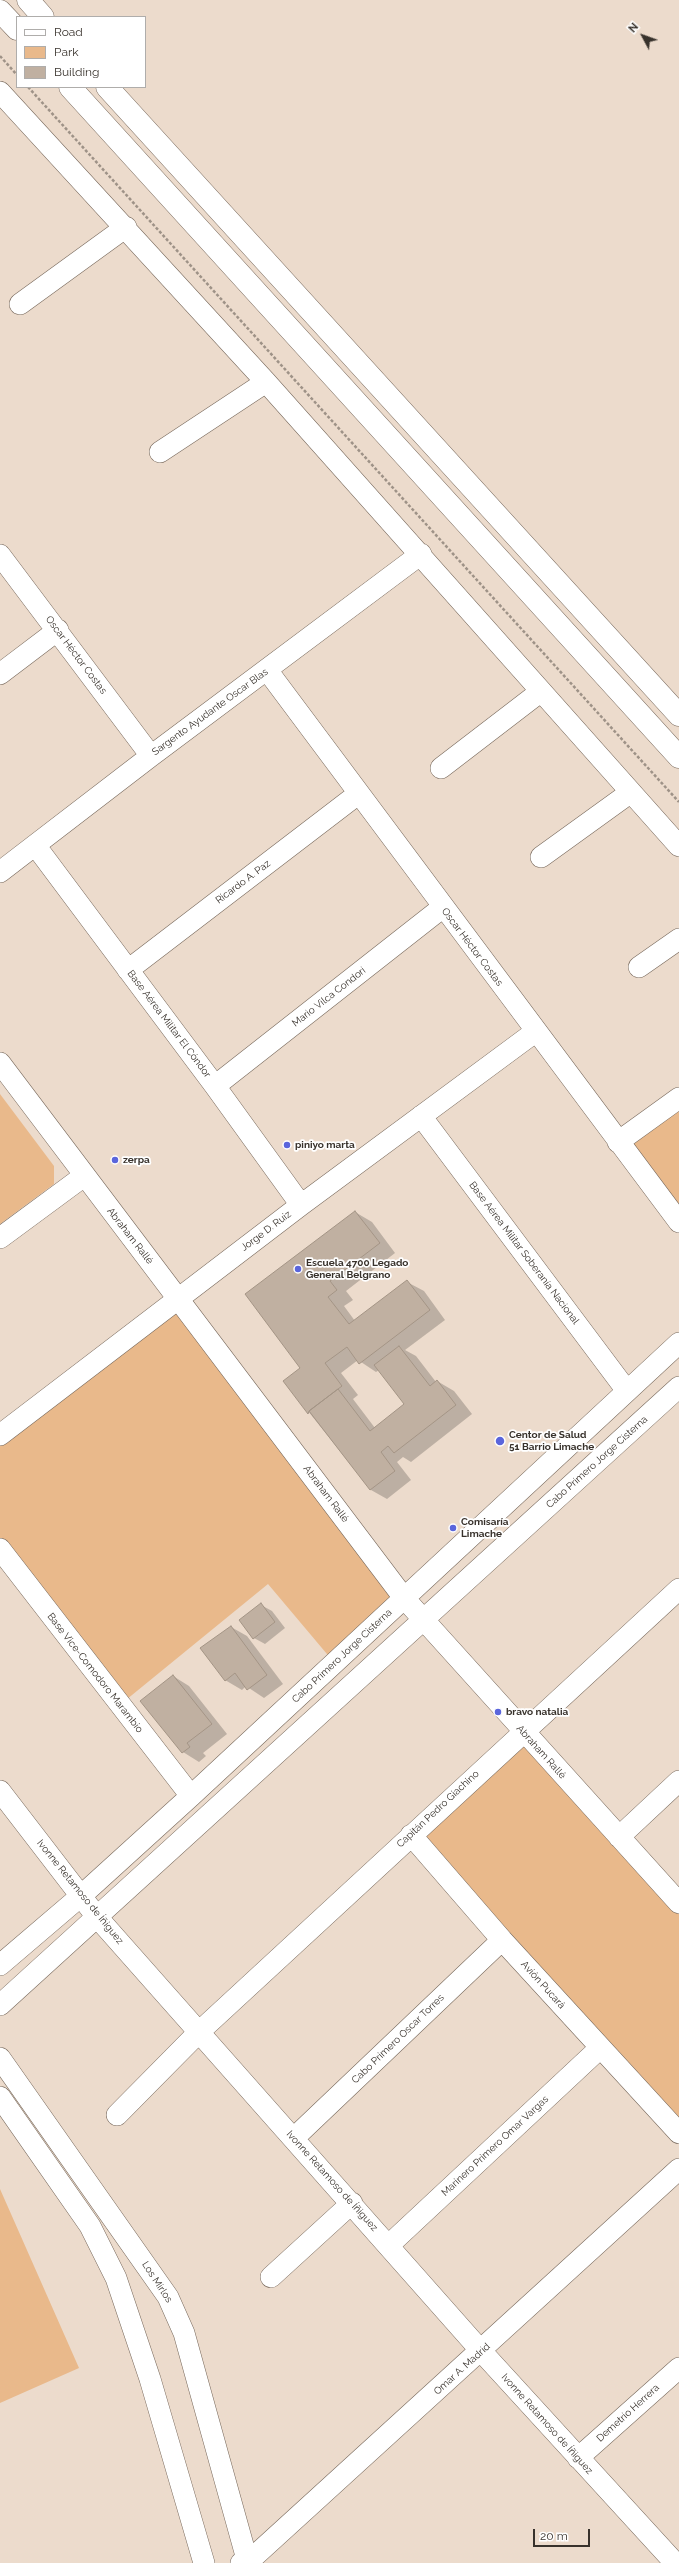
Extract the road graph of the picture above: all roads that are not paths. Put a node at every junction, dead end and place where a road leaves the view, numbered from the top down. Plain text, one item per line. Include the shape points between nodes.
1 (28, 0) edge
2 (0, 10) edge
3 (42, 16) edge
4 (16, 28) edge
5 (71, 88) edge
6 (108, 88) edge
7 (0, 92) edge
8 (126, 227) junction
9 (20, 304) dead end
10 (266, 382) junction
11 (160, 452) dead end
12 (421, 554) junction
13 (0, 555) edge
14 (58, 630) junction
15 (267, 670) junction
16 (0, 674) edge
17 (540, 692) junction
18 (679, 715) edge
19 (150, 756) junction
20 (679, 757) edge
21 (441, 768) dead end
22 (631, 792) junction
23 (358, 794) junction
24 (35, 845) junction
25 (679, 846) edge
26 (541, 857) dead end
27 (0, 872) edge
28 (442, 907) junction
29 (679, 939) edge
30 (639, 968) dead end
31 (128, 970) junction
32 (535, 1032) junction
33 (0, 1063) edge
34 (215, 1086) junction
35 (679, 1098) edge
36 (421, 1116) junction
37 (618, 1142) junction
38 (84, 1176) junction
39 (301, 1205) junction
40 (679, 1222) edge
41 (0, 1238) edge
42 (179, 1298) junction
43 (679, 1343) edge
44 (679, 1387) edge
45 (628, 1391) junction
46 (0, 1435) edge
47 (0, 1549) edge
48 (679, 1589) edge
49 (404, 1598) junction
50 (424, 1620) junction
51 (523, 1731) junction
52 (679, 1781) edge
53 (0, 1791) edge
54 (191, 1796) junction
55 (410, 1835) junction
56 (619, 1837) junction
57 (82, 1895) junction
58 (679, 1903) edge
59 (97, 1917) junction
60 (502, 1940) junction
61 (0, 1965) edge
62 (0, 2005) edge
63 (200, 2032) junction
64 (600, 2048) junction
65 (0, 2058) edge
66 (0, 2097) edge
67 (117, 2115) dead end
68 (679, 2133) edge
69 (294, 2138) junction
70 (679, 2170) edge
71 (352, 2203) junction
72 (389, 2245) junction
73 (271, 2278) dead end
74 (482, 2352) junction
75 (679, 2368) edge
76 (578, 2458) junction
77 (204, 2563) edge
78 (246, 2563) edge
79 (675, 2563) edge

1 - 3 main road
2 - 4 main road
5 - 20 main road
6 - 18 main road
7 - 8 street
8 - 9 street
8 - 10 street
10 - 11 street
10 - 12 street
12 - 15 street, Sargento Ayudante Oscar Blas
12 - 17 street
13 - 14 street, Oscar Héctor Costas
14 - 16 street
14 - 19 street, Oscar Héctor Costas
15 - 19 street, Sargento Ayudante Oscar Blas
15 - 23 street, Oscar Héctor Costas
17 - 21 street
17 - 22 street
19 - 24 street, Sargento Ayudante Oscar Blas
22 - 25 street
22 - 26 street
23 - 28 street, Oscar Héctor Costas
23 - 31 street, Ricardo A. Paz
24 - 27 street, Sargento Ayudante Oscar Blas
24 - 31 street, Base Aérea Militar El Cóndor
28 - 32 street, Oscar Héctor Costas
28 - 34 street, Mario Vilca Condori
29 - 30 street
31 - 34 street, Base Aérea Militar El Cóndor
32 - 36 street, Jorge D. Ruiz
32 - 37 street, Oscar Héctor Costas
33 - 38 street, Abraham Rallé
34 - 39 street, Base Aérea Militar El Cóndor
35 - 37 street
36 - 39 street, Jorge D. Ruiz
36 - 45 street, Base Aérea Militar Soberanía Nacional
37 - 40 street, Oscar Héctor Costas
38 - 41 street
38 - 42 street, Abraham Rallé
39 - 42 street, Jorge D. Ruiz
42 - 46 street, Jorge D. Ruiz
42 - 49 street, Abraham Rallé
43 - 45 street, Cabo Primero Jorge Cisterna
44 - 50 street, Cabo Primero Jorge Cisterna
45 - 49 street, Cabo Primero Jorge Cisterna
47 - 54 street, Base Vice-Comodoro Marambio
48 - 51 street, Capitán Pedro Giachino
49 - 50 street, Abraham Rallé
49 - 54 street, Cabo Primero Jorge Cisterna
50 - 51 street, Abraham Rallé
50 - 59 street, Cabo Primero Jorge Cisterna
51 - 55 street, Capitán Pedro Giachino
51 - 56 street, Abraham Rallé
52 - 56 street
53 - 57 street, Ivonne Retamoso de Íñiguez
54 - 57 street, Cabo Primero Jorge Cisterna
55 - 60 street, Avión Pucará
55 - 63 street, Capitán Pedro Giachino
56 - 58 street, Abraham Rallé
57 - 59 street, Ivonne Retamoso de Íñiguez
57 - 61 street, Cabo Primero Jorge Cisterna
59 - 62 street, Cabo Primero Jorge Cisterna
59 - 63 street, Ivonne Retamoso de Íñiguez
60 - 64 street, Avión Pucará
60 - 69 street, Cabo Primero Oscar Torres
63 - 67 street, Capitán Pedro Giachino
63 - 69 street, Ivonne Retamoso de Íñiguez
64 - 68 street, Avión Pucará
64 - 72 street, Marinero Primero Omar Vargas
65 - 78 street, Los Mirlos via 168,2297 184,2333
66 - 77 street via 90,2226 116,2278 150,2378
69 - 71 street, Ivonne Retamoso de Íñiguez
70 - 74 street, Omar A. Madrid
71 - 72 street, Ivonne Retamoso de Íñiguez
71 - 73 street
72 - 74 street, Ivonne Retamoso de Íñiguez
74 - 76 street, Ivonne Retamoso de Íñiguez
74 - 78 street, Omar A. Madrid
75 - 76 street, Demetrio Herrera
76 - 79 street, Ivonne Retamoso de Íñiguez

